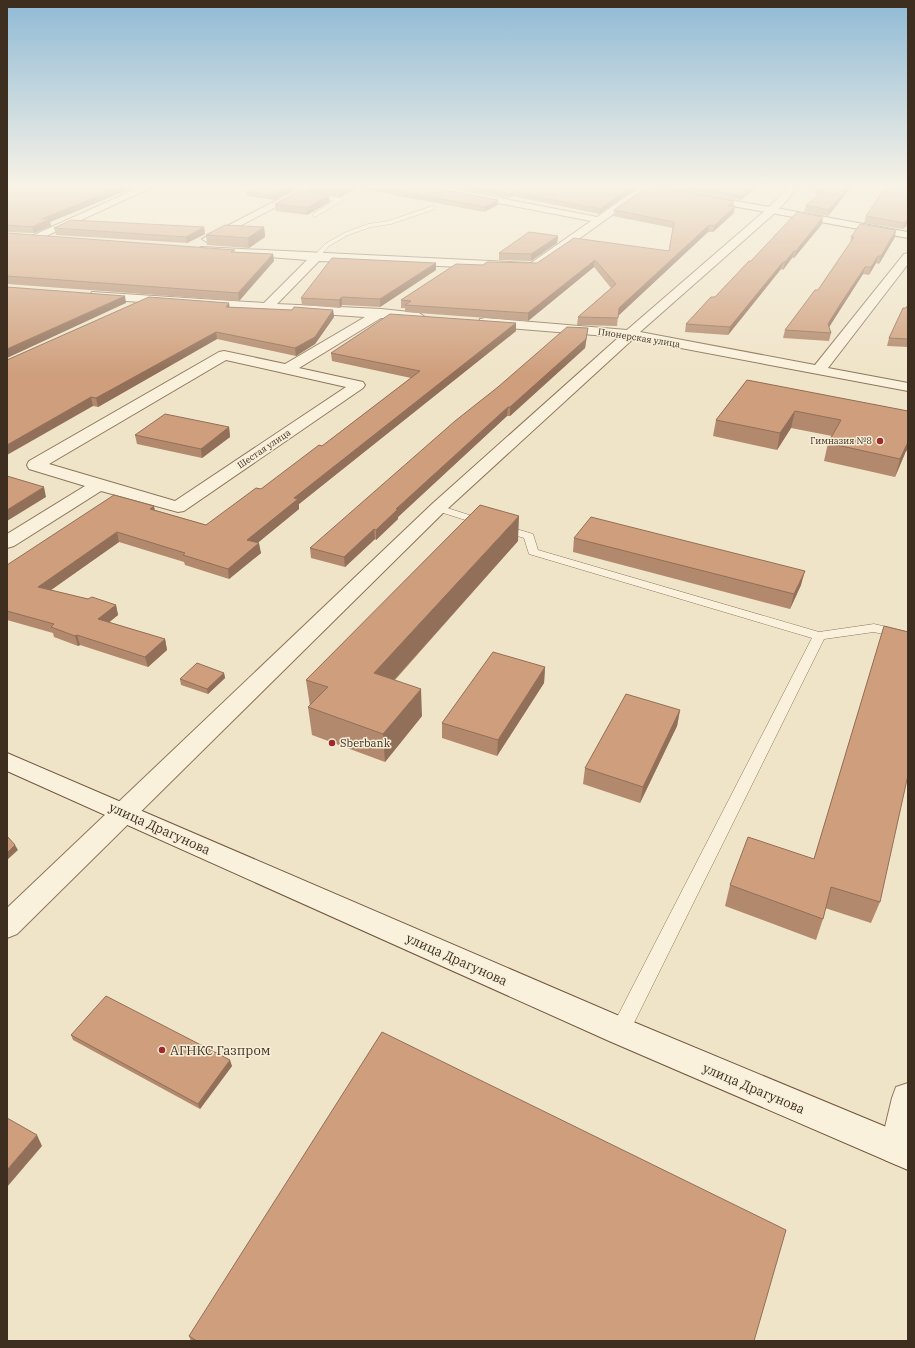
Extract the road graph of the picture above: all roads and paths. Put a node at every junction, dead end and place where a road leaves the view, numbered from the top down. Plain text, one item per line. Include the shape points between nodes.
1 (214, 248) edge
2 (325, 248) edge
3 (560, 248) edge
4 (729, 248) edge
5 (908, 256) edge
6 (316, 257) junction
7 (459, 263) junction
8 (439, 276) edge
9 (85, 295) edge
10 (147, 299) junction
11 (400, 302) dead end
12 (267, 307) junction
13 (126, 309) edge
14 (380, 314) junction
15 (434, 318) edge
16 (473, 321) edge
17 (630, 334) junction
18 (287, 369) junction
19 (819, 370) junction
20 (908, 387) edge
21 (99, 485) junction
22 (438, 508) junction
23 (7, 542) edge
24 (819, 636) junction
25 (908, 636) edge
26 (7, 762) edge
27 (125, 812) junction
28 (7, 926) edge
29 (620, 1032) junction
30 (908, 1098) edge
31 (903, 1151) edge

1 - 6 street
2 - 6 lane
3 - 7 street via 533,267
4 - 17 street
5 - 19 street
6 - 7 street
6 - 12 street
7 - 8 street
9 - 10 street
10 - 12 street
10 - 13 street
11 - 14 street
12 - 14 street
14 - 15 street
14 - 18 street
16 - 17 street, Пионерская улица
17 - 19 street, Пионерская улица
17 - 22 street
18 - 21 street, Шестая улица via 224,355 35,465
18 - 21 street, Шестая улица via 358,385 178,507
19 - 20 street, Пионерская улица
21 - 23 street
22 - 24 lane via 529,536 533,552
22 - 27 street
24 - 25 lane via 874,628
24 - 29 lane
26 - 27 street, улица Драгунова
27 - 28 street
27 - 29 street, улица Драгунова
29 - 31 street, улица Драгунова
30 - 31 street

